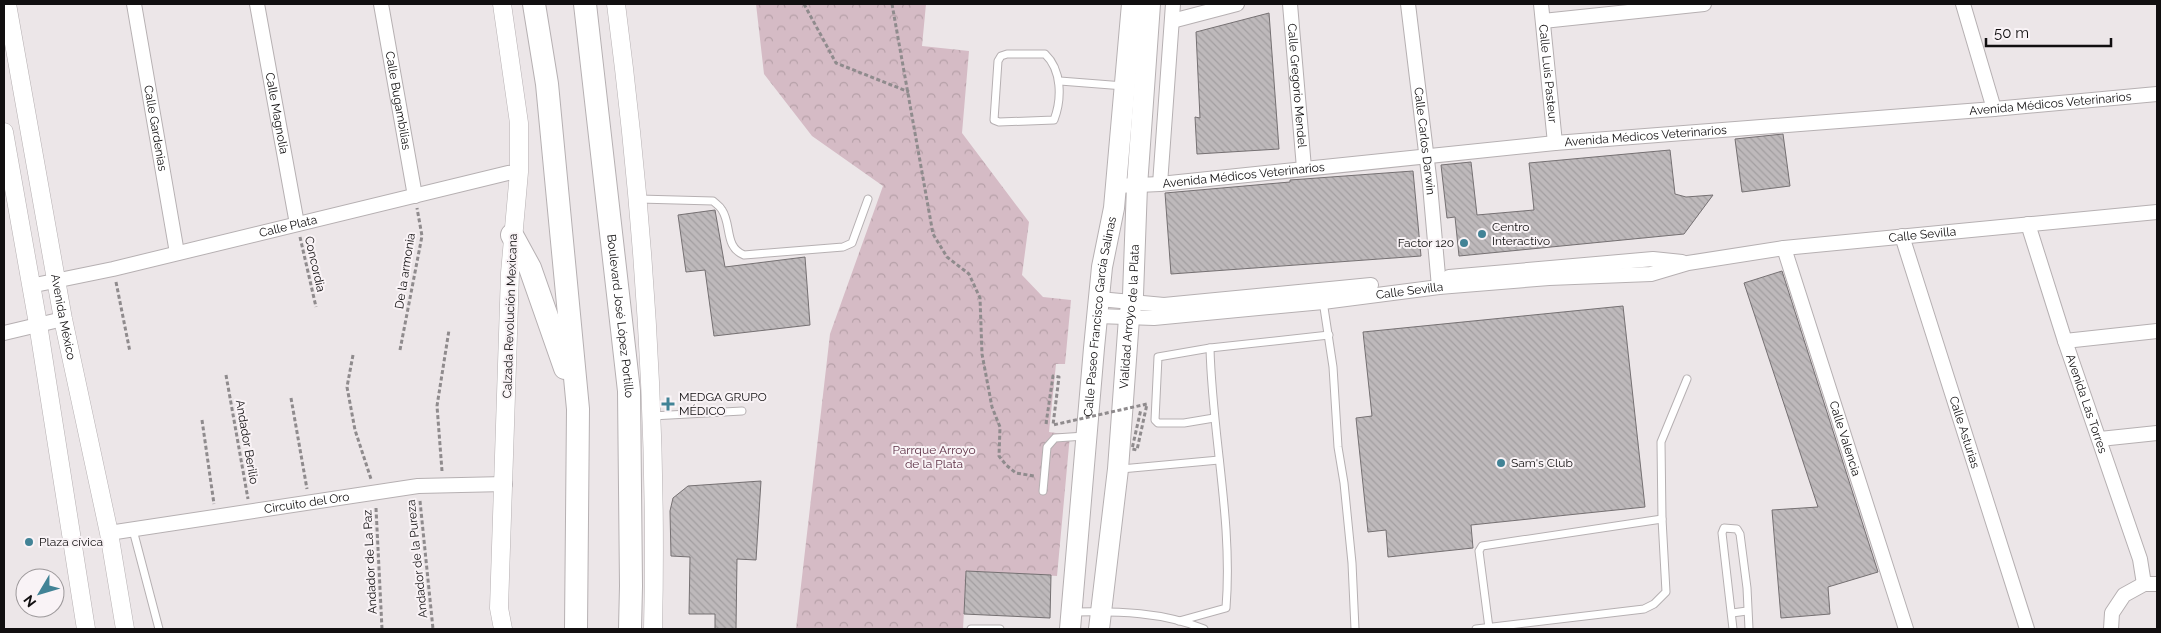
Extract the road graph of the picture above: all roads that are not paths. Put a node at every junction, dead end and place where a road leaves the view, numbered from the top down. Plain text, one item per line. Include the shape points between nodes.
1 (7, 4) edge
2 (134, 4) edge
3 (257, 4) edge
4 (381, 4) edge
5 (502, 4) edge
6 (534, 4) edge
7 (585, 4) edge
8 (616, 4) edge
9 (1132, 4) edge
10 (1150, 4) edge
11 (1173, 4) edge
12 (1237, 4) edge
13 (1290, 4) edge
14 (1408, 4) edge
15 (1541, 4) edge
16 (1704, 4) edge
17 (1963, 4) edge
18 (1172, 21) junction
19 (1544, 21) junction
20 (1060, 81) junction
21 (1134, 88) junction
22 (2157, 94) edge
23 (1994, 110) junction
24 (4, 132) edge
25 (1555, 143) junction
26 (1426, 156) junction
27 (1304, 168) junction
28 (519, 172) junction
29 (1160, 184) junction
30 (1116, 186) junction
31 (1137, 186) junction
32 (415, 196) junction
33 (638, 199) junction
34 (868, 199) dead end
35 (2157, 212) edge
36 (297, 224) junction
37 (2028, 224) junction
38 (512, 235) junction
39 (1902, 236) junction
40 (1784, 248) junction
41 (177, 253) junction
42 (58, 282) junction
43 (1438, 282) junction
44 (30, 286) junction
45 (1323, 296) junction
46 (1098, 308) junction
47 (1131, 310) junction
48 (63, 319) junction
49 (38, 324) junction
50 (2157, 331) edge
51 (4, 333) edge
52 (1329, 335) junction
53 (2065, 341) junction
54 (1210, 348) junction
55 (1687, 379) dead end
56 (578, 409) junction
57 (742, 411) dead end
58 (652, 416) junction
59 (1214, 418) junction
60 (2157, 434) edge
61 (1085, 436) junction
62 (2100, 439) junction
63 (1219, 460) junction
64 (1118, 469) junction
65 (505, 484) junction
66 (1043, 490) dead end
67 (1662, 519) junction
68 (133, 530) junction
69 (109, 533) junction
70 (2151, 584) edge
71 (1748, 612) junction
72 (1732, 613) junction
73 (1099, 620) edge
74 (1071, 621) edge
75 (1179, 621) junction
76 (1489, 628) junction
77 (86, 629) edge
78 (125, 629) edge
79 (159, 629) edge
80 (503, 629) edge
81 (576, 629) edge
82 (630, 629) edge
83 (653, 629) edge
84 (971, 629) edge
85 (1000, 629) edge
86 (1204, 629) edge
87 (1355, 629) edge
88 (1476, 629) edge
89 (1733, 629) edge
90 (1749, 629) edge
91 (1906, 629) edge
92 (2027, 629) edge
93 (2110, 629) edge

1 - 42 street, Avenida México
2 - 41 street, Calle Gardenias
3 - 36 street, Calle Magnolia
4 - 32 street, Calle Bugambilias
5 - 28 street, Calzada Revolución Mexicana via 519,123
6 - 56 main road via 547,84
7 - 82 main road, Boulevard José López Portillo via 629,391
8 - 33 street via 632,122
9 - 21 main road, Calle Paseo Francisco García Salinas
10 - 21 main road, Vialidad Arroyo de la Plata
11 - 18 street
12 - 18 street
13 - 27 street, Calle Gregorio Mendel
14 - 26 street, Calle Carlos Darwin
15 - 19 street, Calle Luis Pasteur
16 - 19 street
17 - 23 street
18 - 29 street
19 - 25 street, Calle Luis Pasteur
20 - 20 lane via 1054,120 994,120 1001,56 1045,54 1051,59
20 - 21 lane
21 - 30 main road, Calle Paseo Francisco García Salinas
21 - 31 main road, Vialidad Arroyo de la Plata
22 - 23 street, Avenida Médicos Veterinarios
23 - 25 street, Avenida Médicos Veterinarios
24 - 44 street
25 - 26 street, Avenida Médicos Veterinarios
26 - 27 street, Avenida Médicos Veterinarios
26 - 43 street, Calle Carlos Darwin
27 - 29 street, Avenida Médicos Veterinarios
28 - 32 street, Calle Plata
28 - 38 street, Calzada Revolución Mexicana
29 - 31 street, Avenida Médicos Veterinarios
30 - 31 street, Avenida Médicos Veterinarios
30 - 46 main road, Calle Paseo Francisco García Salinas
31 - 47 main road, Vialidad Arroyo de la Plata
32 - 36 street, Calle Plata
33 - 34 lane via 713,201 722,210 733,246 744,255 852,243
33 - 58 street
35 - 37 street, Calle Sevilla
36 - 41 street, Calle Plata
37 - 39 street, Calle Sevilla
37 - 53 street, Avenida Las Torres
38 - 56 main road via 530,268
38 - 65 street, Calzada Revolución Mexicana
39 - 40 street, Calle Sevilla
39 - 92 street, Calle Asturias
40 - 43 street, Calle Sevilla via 1688,263 1653,259
40 - 91 street, Calle Valencia
41 - 42 street, Calle Plata
42 - 44 street, Calle Plata
42 - 48 street, Avenida México
43 - 45 street, Calle Sevilla
44 - 49 street
45 - 47 street, Calle Sevilla via 1154,318
45 - 52 lane
46 - 47 street, Calle Sevilla
46 - 61 main road, Calle Paseo Francisco García Salinas
47 - 64 main road, Vialidad Arroyo de la Plata
48 - 49 street
48 - 69 street, Avenida México
49 - 51 street
49 - 77 street
50 - 53 street
52 - 54 lane
52 - 87 lane via 1338,447 1352,557
53 - 62 street, Avenida Las Torres
54 - 59 lane
54 - 59 lane via 1158,356 1155,420 1158,423
55 - 67 lane via 1661,442
56 - 81 main road
57 - 58 lane
58 - 83 street
59 - 63 lane
60 - 62 street
61 - 66 lane via 1055,438 1047,446
61 - 74 main road, Calle Paseo Francisco García Salinas
62 - 70 street, Avenida Las Torres
63 - 64 lane
63 - 75 lane via 1228,572 1226,608
64 - 73 main road, Vialidad Arroyo de la Plata
65 - 68 street, Circuito del Oro via 418,486
65 - 80 street, Calzada Revolución Mexicana via 499,608
67 - 76 lane via 1666,592 1654,604 1644,608
67 - 76 lane via 1482,546 1479,551
68 - 69 street, Circuito del Oro
68 - 79 lane
69 - 78 street, Avenida México
70 - 93 street via 2124,595 2112,613
71 - 72 lane
71 - 72 lane via 1740,534 1737,529 1724,528
71 - 90 lane
72 - 89 lane
73 - 74 lane
73 - 75 lane via 1151,615
75 - 86 lane
76 - 88 lane
84 - 85 lane

